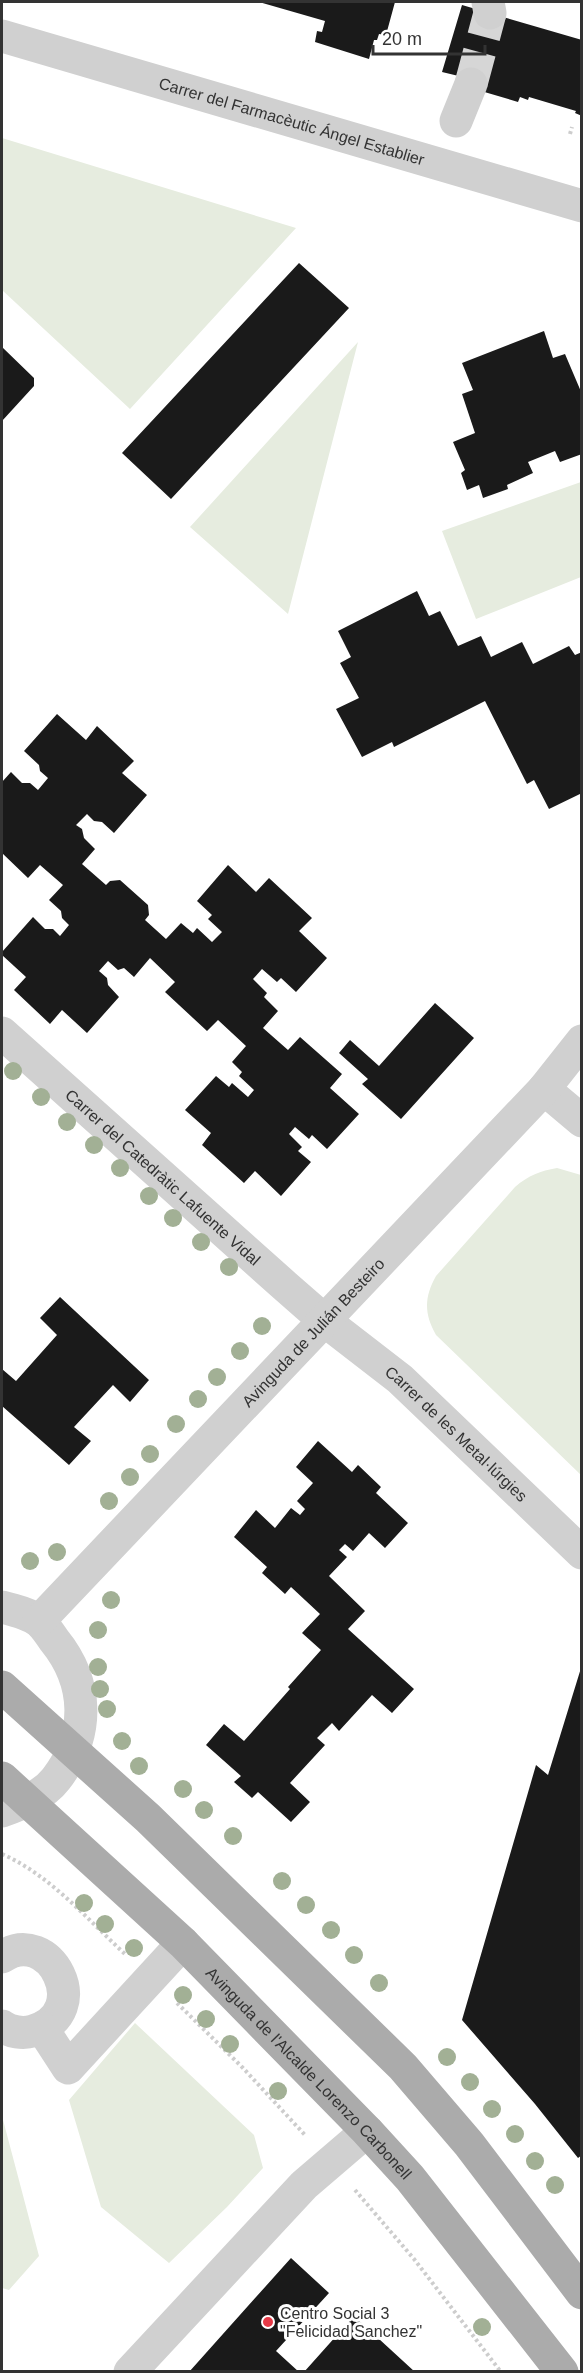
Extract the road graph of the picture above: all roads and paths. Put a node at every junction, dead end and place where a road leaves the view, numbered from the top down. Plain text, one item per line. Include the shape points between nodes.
1 (2, 36) edge
2 (471, 84) tunnel mouth
3 (456, 121) dead end
4 (572, 127) dead end
5 (570, 134) dead end
6 (582, 206) edge
7 (2, 1033) edge
8 (582, 1041) edge
9 (544, 1089) junction
10 (582, 1120) edge
11 (325, 1320) junction
12 (582, 1553) edge
13 (2, 1607) edge
14 (39, 1621) junction
15 (2, 1687) edge
16 (73, 1752) junction
17 (2, 1778) edge
18 (15, 1806) edge
19 (2, 1854) edge
20 (183, 1943) junction
21 (2, 1957) edge
22 (151, 1978) junction
23 (2, 2026) edge
24 (42, 2028) junction
25 (367, 2131) junction
26 (331, 2162) junction
27 (582, 2293) edge
28 (129, 2372) edge
29 (501, 2372) edge
30 (562, 2372) edge

1 - 6 street, Carrer del Farmacèutic Ángel Establier
2 - 3 street
4 - 5 path
7 - 11 street, Carrer del Catedràtic Lafuente Vidal
8 - 9 street, Avinguda de Julián Besteiro
9 - 10 street
9 - 11 street, Avinguda de Julián Besteiro
11 - 12 street, Carrer de les Metal·lúrgies via 400,1379
11 - 14 street, Avinguda de Julián Besteiro
13 - 14 street
14 - 16 street via 68,1657 80,1688 82,1720
15 - 16 main road
16 - 18 street via 55,1780
16 - 27 main road via 148,1818 403,2067 469,2144
17 - 18 main road, Avinguda de l'Alcalde Lorenzo Carbonell
18 - 20 main road, Avinguda de l'Alcalde Lorenzo Carbonell
19 - 22 path via 42,1877
20 - 22 street
20 - 25 main road, Avinguda de l'Alcalde Lorenzo Carbonell
21 - 24 street via 22,1950 40,1954 57,1969 64,1997 53,2020
22 - 24 street via 68,2068
22 - 26 path
23 - 24 street via 20,2033
25 - 26 street
25 - 30 main road, Avinguda de l'Alcalde Lorenzo Carbonell via 410,2178
26 - 28 street via 304,2185
26 - 29 path via 414,2259

